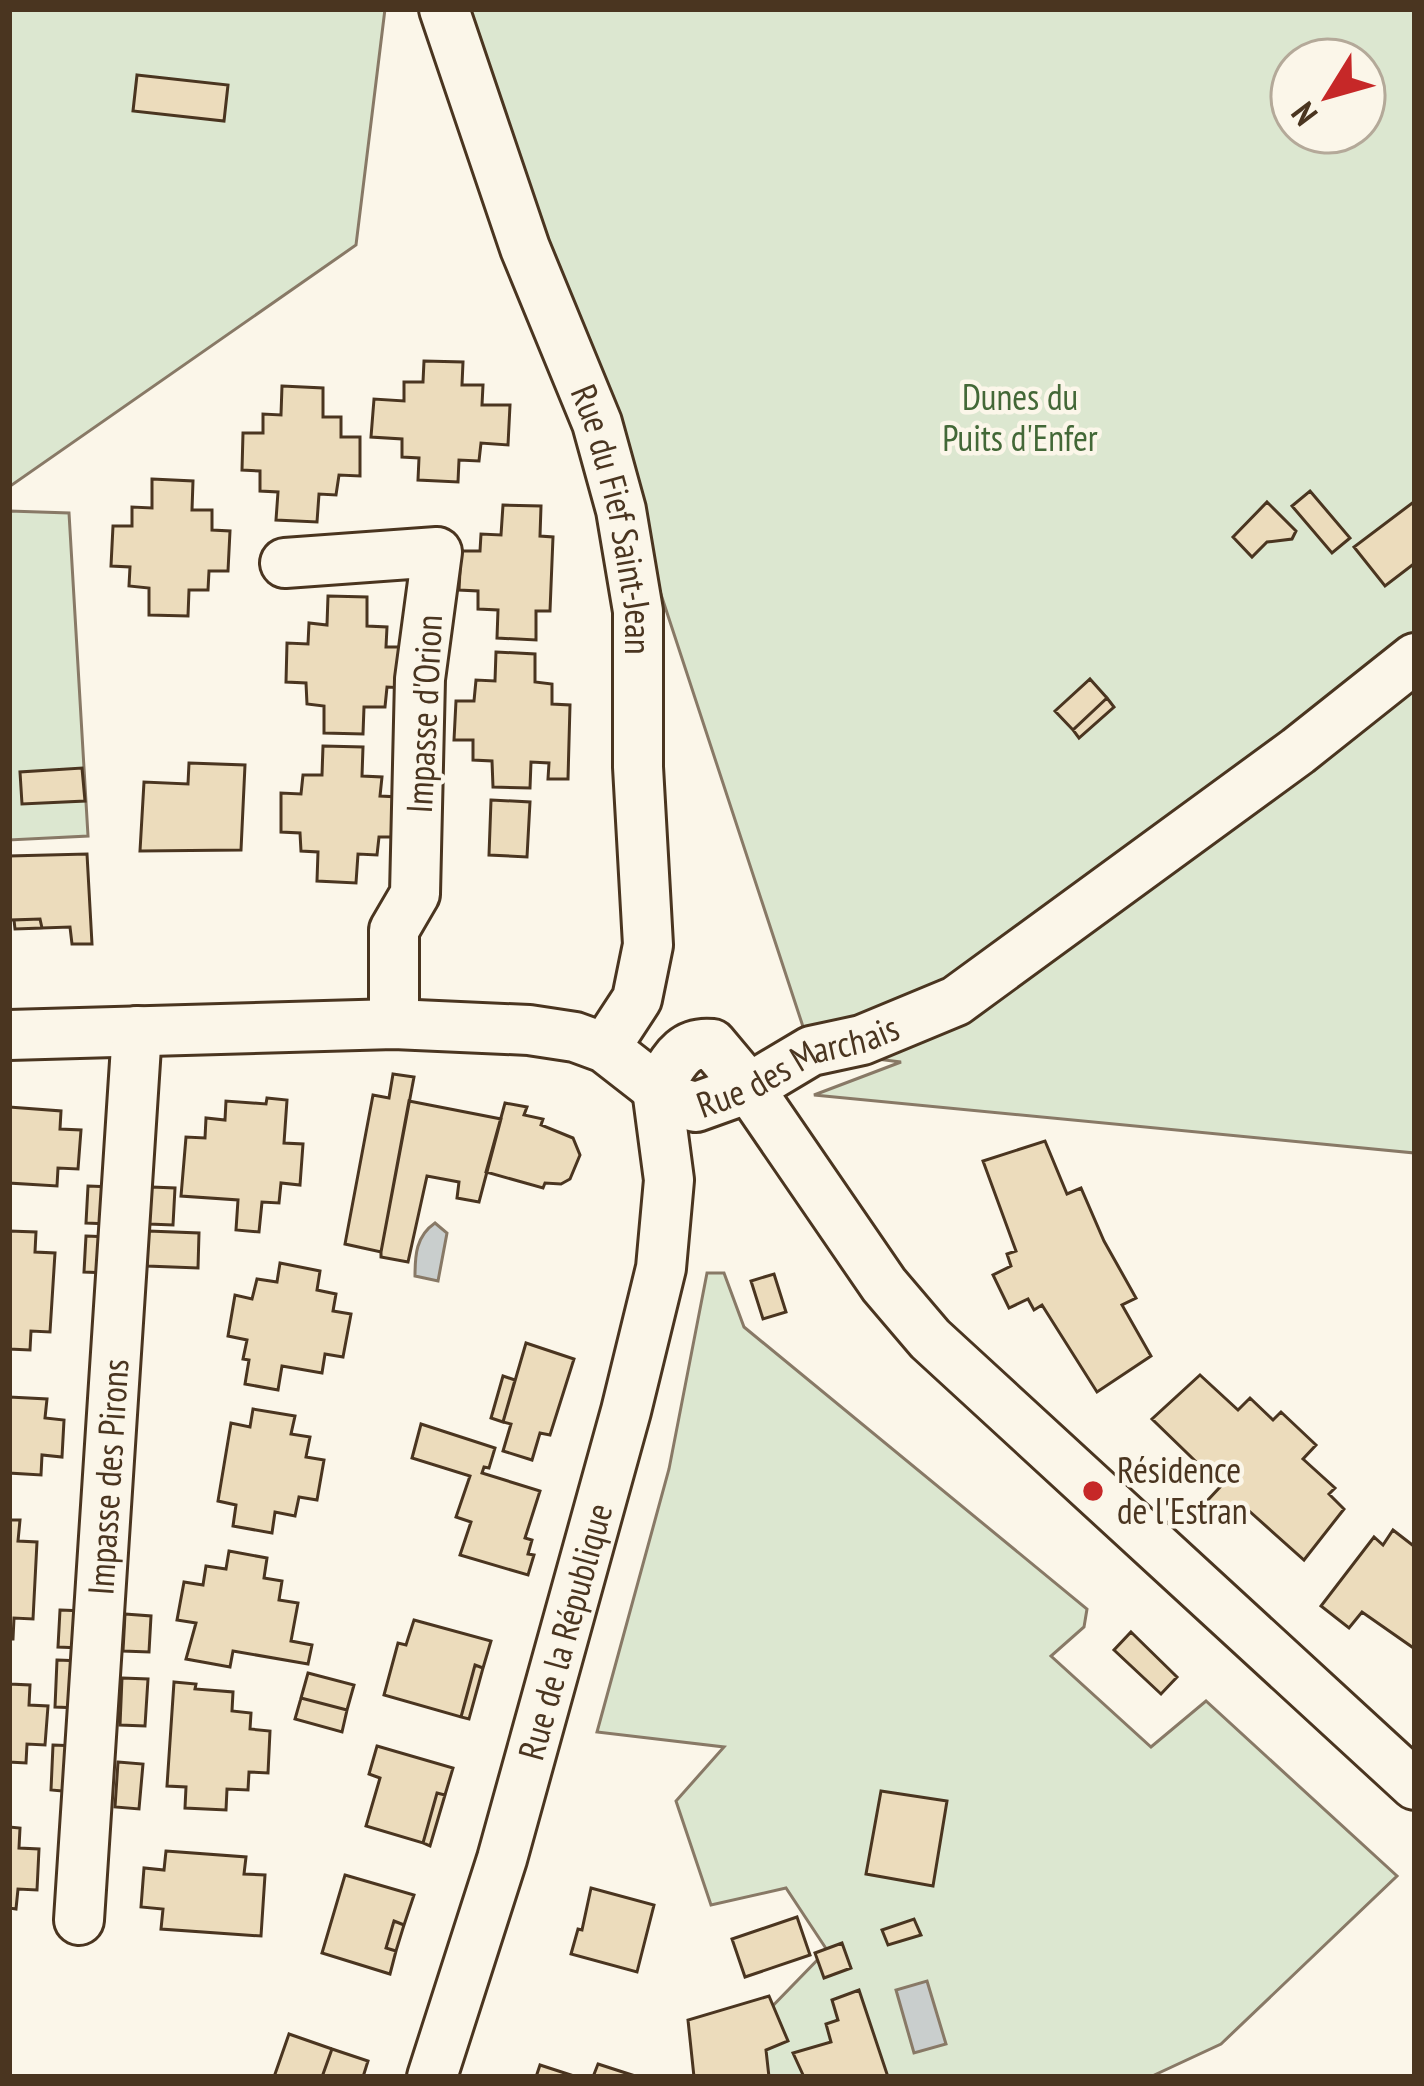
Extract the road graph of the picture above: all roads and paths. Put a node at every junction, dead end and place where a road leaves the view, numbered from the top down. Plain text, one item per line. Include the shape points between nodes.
1 (443, 9) edge
2 (285, 563) dead end
3 (1415, 658) edge
4 (394, 1024) junction
5 (137, 1031) junction
6 (9, 1035) edge
7 (605, 1048) junction
8 (657, 1089) junction
9 (738, 1093) junction
10 (669, 1180) junction
11 (1406, 1766) edge
12 (79, 1920) dead end
13 (432, 2077) edge

1 - 7 street, Rue du Fief Saint-Jean via 525,248 597,423 638,611 648,945 637,999
2 - 4 street, Impasse d'Orion via 437,552 421,679 416,895 394,930
3 - 9 street, Rue des Marchais via 956,1001 862,1040 811,1051
4 - 5 street, Rue des Marchais
4 - 7 street, Rue des Marchais via 529,1030
5 - 6 street, Rue des Marchais
5 - 12 street, Impasse des Pirons
7 - 8 street, Rue des Marchais
8 - 9 street via 683,1048 696,1042 730,1061
8 - 10 street, Rue de la République
9 - 10 street, Rue de la République
9 - 11 street via 930,1339
10 - 13 street, Rue de la République via 661,1268 626,1412 502,1859

